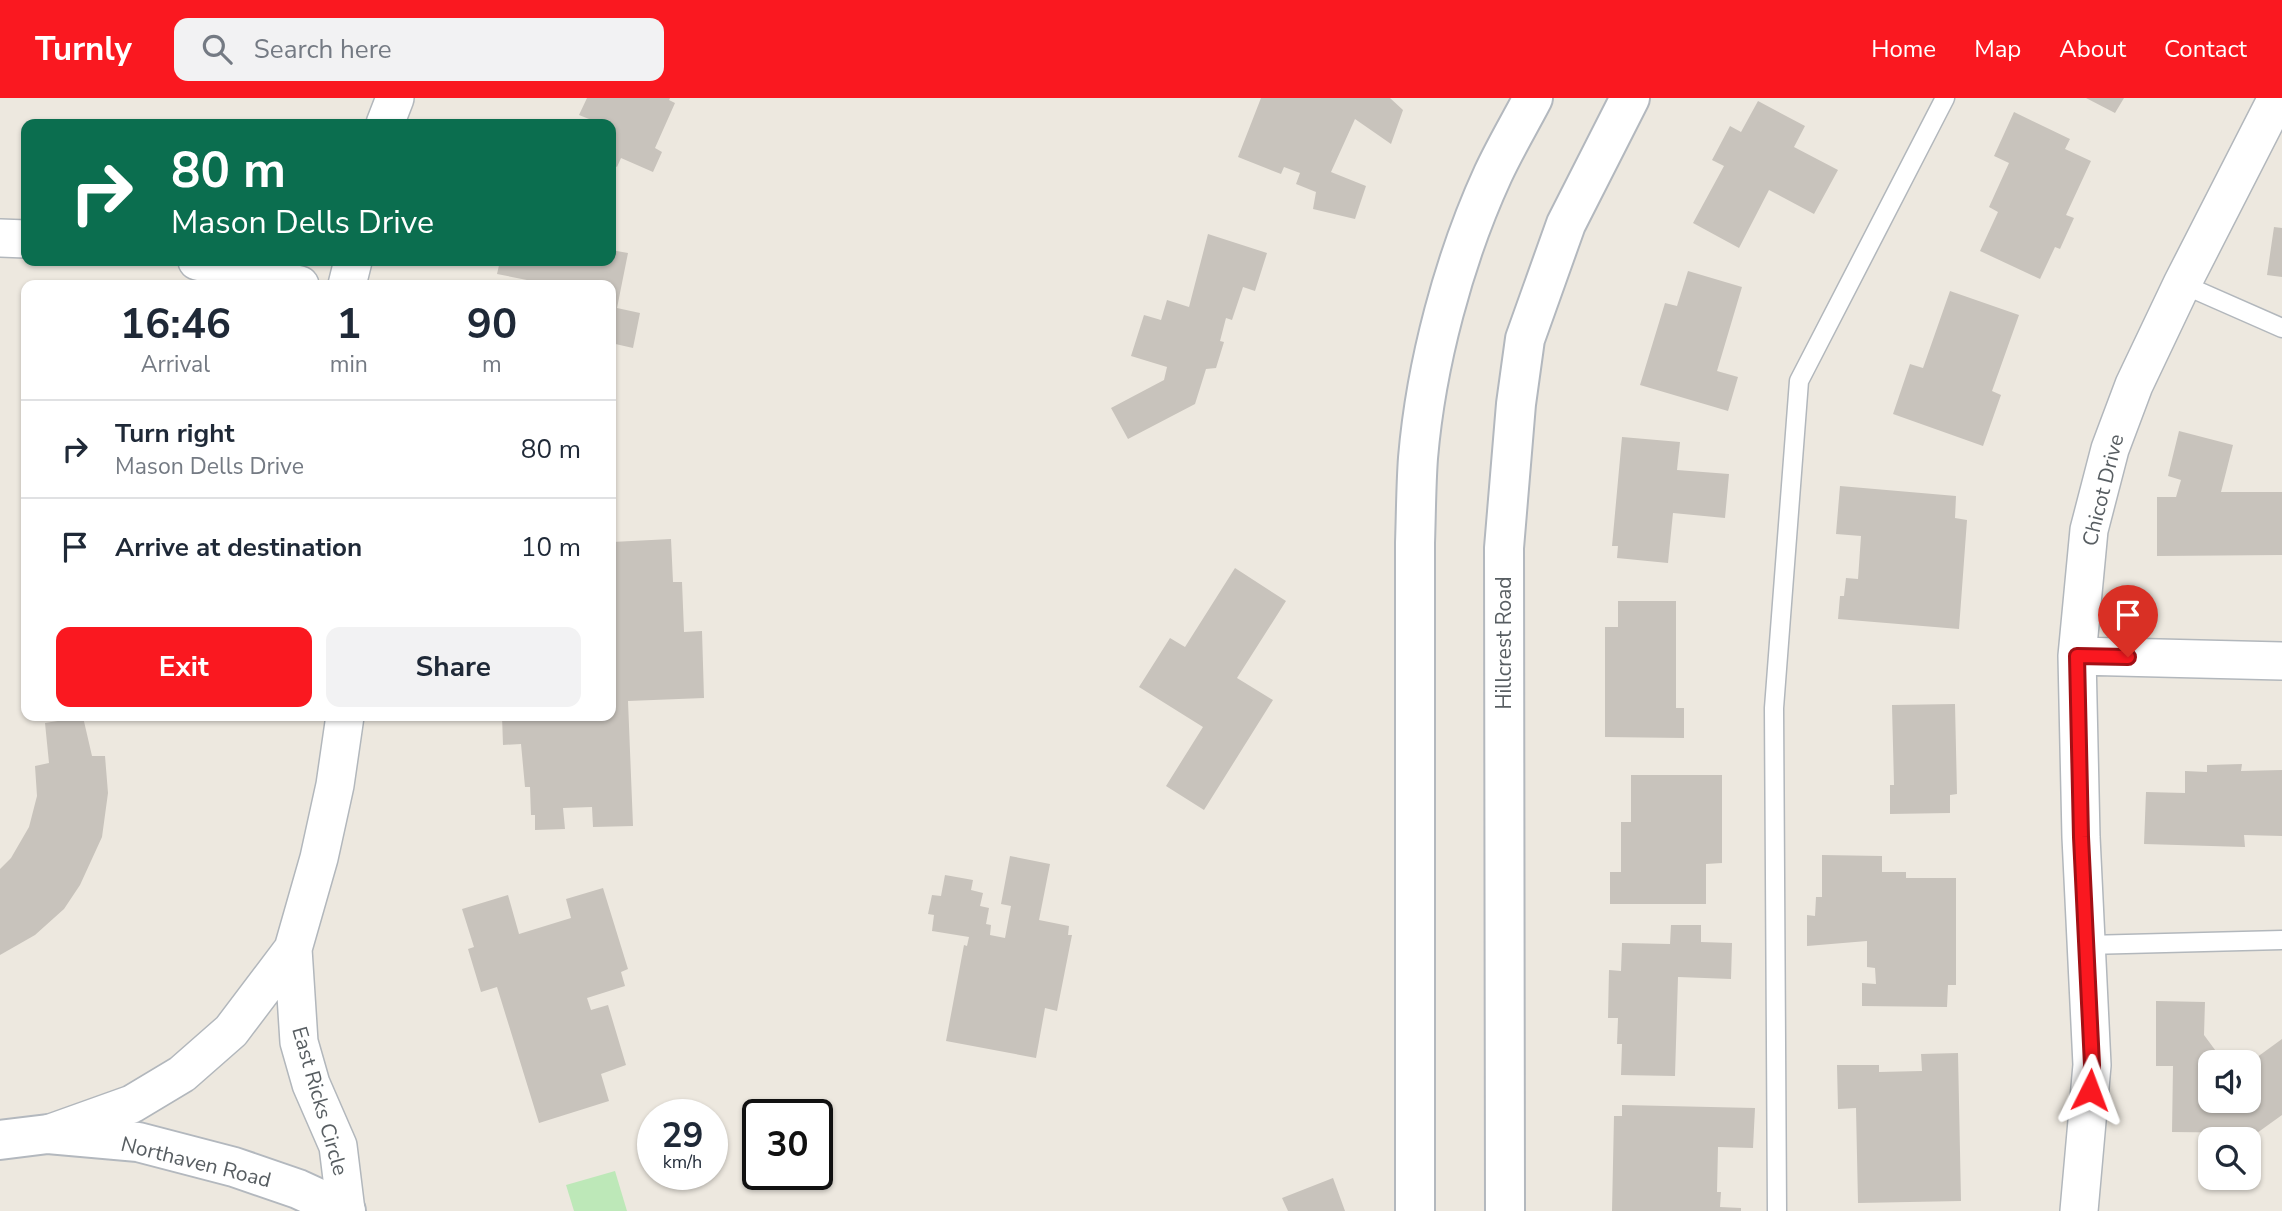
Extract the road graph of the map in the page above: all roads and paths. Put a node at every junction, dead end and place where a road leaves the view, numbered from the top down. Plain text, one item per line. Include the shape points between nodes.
1 (395, 98) edge
2 (1533, 98) edge
3 (1630, 98) edge
4 (1945, 98) edge
5 (2277, 98) edge
6 (387, 119) edge
7 (0, 238) edge
8 (21, 239) edge
9 (218, 266) edge
10 (279, 280) edge
11 (2182, 284) junction
12 (2282, 328) edge
13 (2077, 656) junction
14 (2282, 661) edge
15 (344, 721) edge
16 (2282, 940) edge
17 (2087, 944) junction
18 (293, 949) junction
19 (48, 1134) junction
20 (0, 1140) edge
21 (346, 1211) edge
22 (1415, 1211) edge
23 (1505, 1211) edge
24 (1777, 1211) edge
25 (2079, 1211) edge

1 - 6 street
2 - 22 main road via 1493,175 1461,257 1428,383 1418,457
3 - 23 main road, Hillcrest Road via 1566,224 1525,339 1516,404 1504,548
4 - 24 lane via 1799,381 1774,708
5 - 11 street, Chicot Drive
7 - 8 street
9 - 10 street
11 - 12 lane
11 - 13 street, Chicot Drive via 2134,385 2110,450 2089,530
13 - 14 street
13 - 17 street, Chicot Drive
15 - 18 street, East Ricks Circle via 319,858
16 - 17 lane
17 - 25 street, Chicot Drive via 2092,1065
18 - 19 street, East Ricks Circle via 232,1031 182,1074 132,1104
18 - 21 street, East Ricks Circle via 299,1042 311,1084 338,1146
19 - 20 main road, Northaven Road
19 - 21 main road, Northaven Road via 138,1142 234,1167

